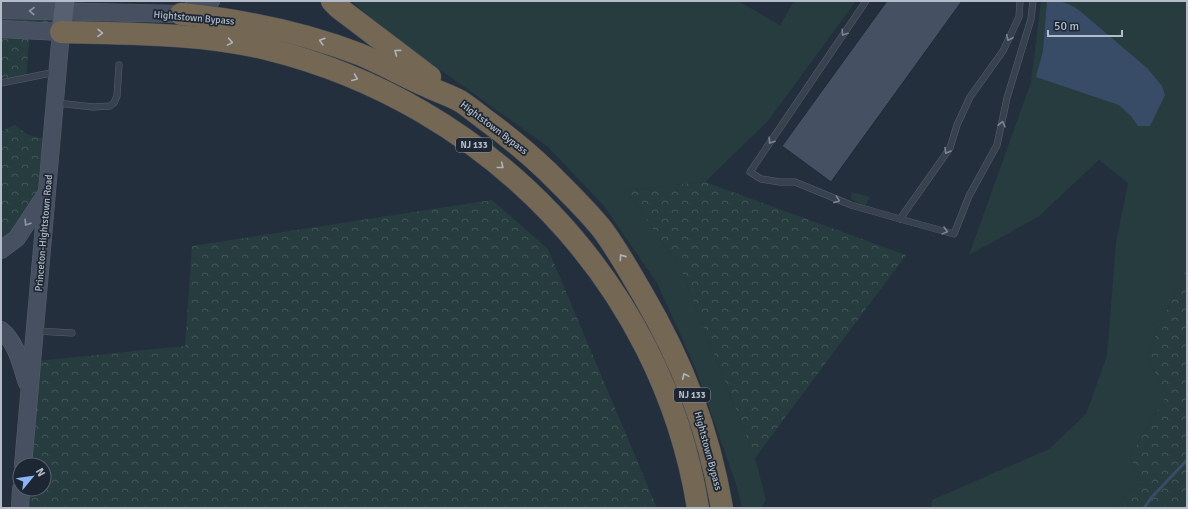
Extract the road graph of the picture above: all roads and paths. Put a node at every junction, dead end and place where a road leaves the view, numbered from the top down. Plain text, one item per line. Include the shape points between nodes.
1 (212, 1) edge
2 (332, 1) edge
3 (866, 1) edge
4 (1020, 1) edge
5 (1033, 1) edge
6 (1, 10) edge
7 (181, 14) junction
8 (63, 15) edge
9 (1, 29) edge
10 (120, 65) dead end
11 (58, 72) junction
12 (1, 83) edge
13 (460, 102) junction
14 (55, 103) junction
15 (47, 192) junction
16 (900, 219) junction
17 (1, 250) edge
18 (1, 330) edge
19 (35, 331) junction
20 (72, 333) dead end
21 (30, 393) junction
22 (25, 457) edge
23 (21, 497) edge
24 (20, 508) edge
25 (698, 508) edge
26 (722, 508) edge

1 - 7 main road
13 -> 2 highway
3 -> 16 lane via 750,172 761,179 795,182 839,201
4 -> 16 lane via 1019,17 1003,51 970,97 950,148
16 -> 5 lane via 954,234 969,196 997,145 1031,19
8 -> 6 main road
7 - 8 main road, Hightstown Bypass / NJ 133
13 -> 7 highway, Hightstown Bypass / NJ 133 via 387,66 330,44 252,23
8 - 9 main road
8 - 11 main road, Princeton-Hightstown Road
8 -> 25 highway, Hightstown Bypass / NJ 133 via 188,37 227,41 302,59 357,78 392,94 425,112 490,157 562,224 600,272 626,312 662,382 676,419
10 - 14 lane via 117,96 110,106
11 - 12 lane
11 - 14 main road, Princeton-Hightstown Road
26 -> 13 highway, Hightstown Bypass / NJ 133 via 710,451 687,382 671,345 625,262 601,228 531,156
14 - 15 main road, Princeton-Hightstown Road
15 -> 17 main road via 17,238
15 - 19 main road, Princeton-Hightstown Road
18 - 21 main road via 7,335 19,357
19 - 20 lane
19 - 21 main road, Princeton-Hightstown Road
21 - 22 main road, Princeton-Hightstown Road
23 - 24 main road

